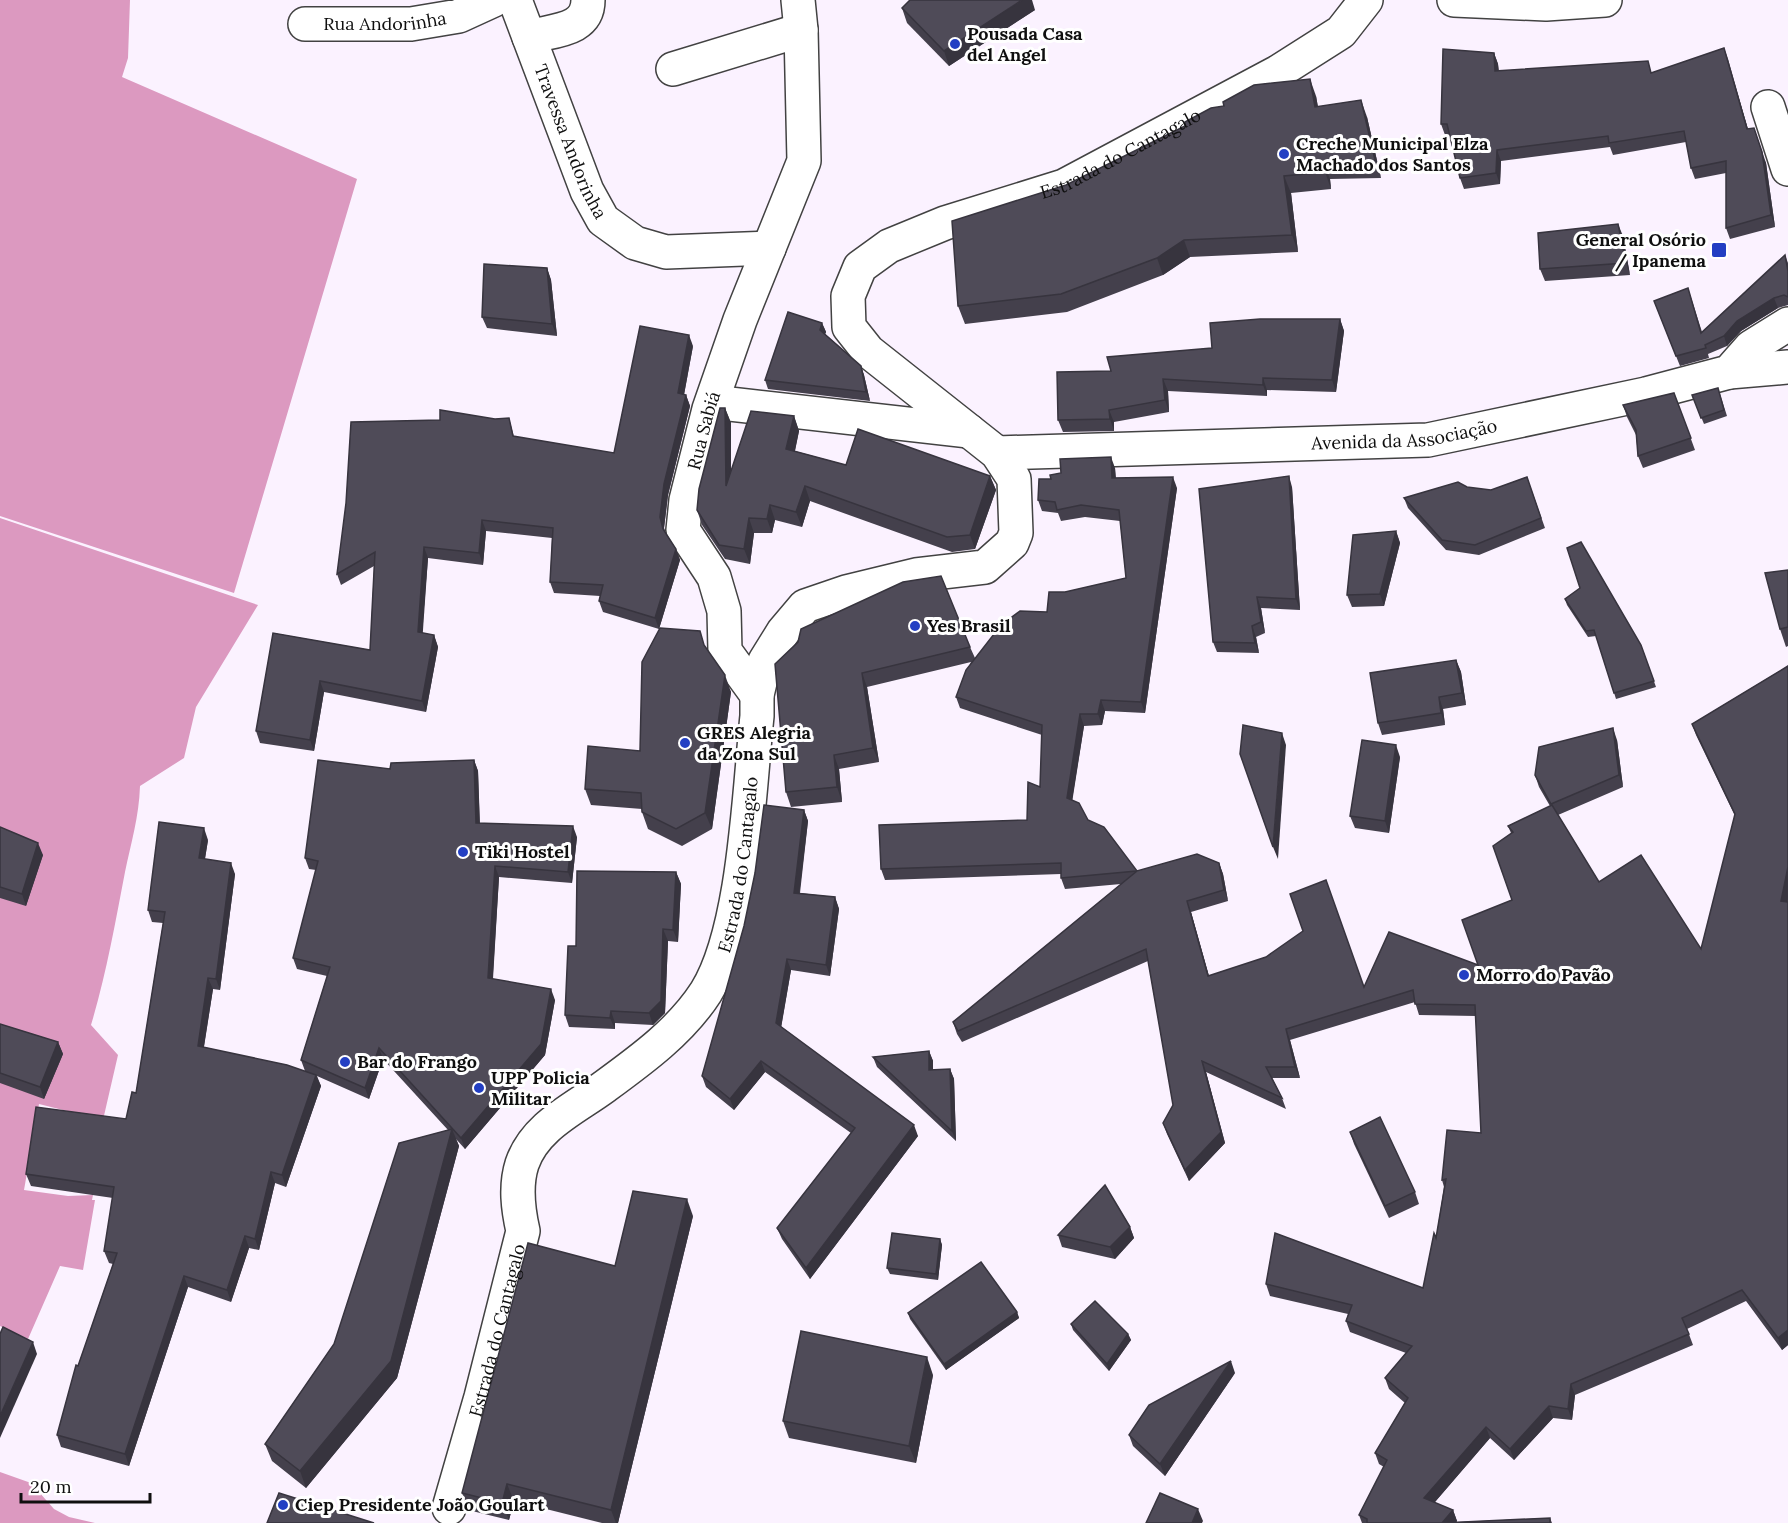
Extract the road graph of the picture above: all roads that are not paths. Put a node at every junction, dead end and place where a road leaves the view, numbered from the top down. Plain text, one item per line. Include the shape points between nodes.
1 (494, 0) edge
2 (515, 0) edge
3 (588, 0) edge
4 (1366, 0) edge
5 (1454, 0) edge
6 (1605, 0) edge
7 (799, 15) edge
8 (305, 24) dead end
9 (529, 37) junction
10 (673, 69) dead end
11 (1768, 107) dead end
12 (1788, 169) edge
13 (769, 248) junction
14 (1788, 324) edge
15 (1788, 367) edge
16 (1729, 372) junction
17 (712, 402) junction
18 (969, 431) junction
19 (998, 453) junction
20 (757, 695) junction
21 (448, 1508) dead end

1 - 8 street, Rua Andorinha via 459,16 411,24
2 - 9 street, Travessa Andorinha
3 - 9 street via 586,17 579,24
4 - 18 street, Estrada do Cantagalo via 1341,32 1278,72 1064,186 945,223 889,246 860,267 848,296 849,327 868,351
5 - 6 street via 1546,4
7 - 10 street
7 - 13 street, Rua Sabiá via 804,161
9 - 13 street, Travessa Andorinha via 587,191 603,220 635,243 666,252
11 - 12 street
13 - 17 street, Rua Sabiá
14 - 16 street via 1751,347
15 - 16 street, Avenida da Associação
16 - 19 street, Avenida da Associação via 1646,394 1428,440
17 - 18 street
17 - 20 street, Rua Sabiá via 695,460 683,530 714,577 724,611 725,651
18 - 19 street, Estrada do Cantagalo
19 - 20 street, Estrada do Cantagalo via 1014,479 1016,533 1012,543 985,567 916,575 806,606 765,661
20 - 21 street, Estrada do Cantagalo via 737,893 726,942 708,988 689,1017 603,1088 561,1115 539,1135 522,1163 517,1204 523,1231

